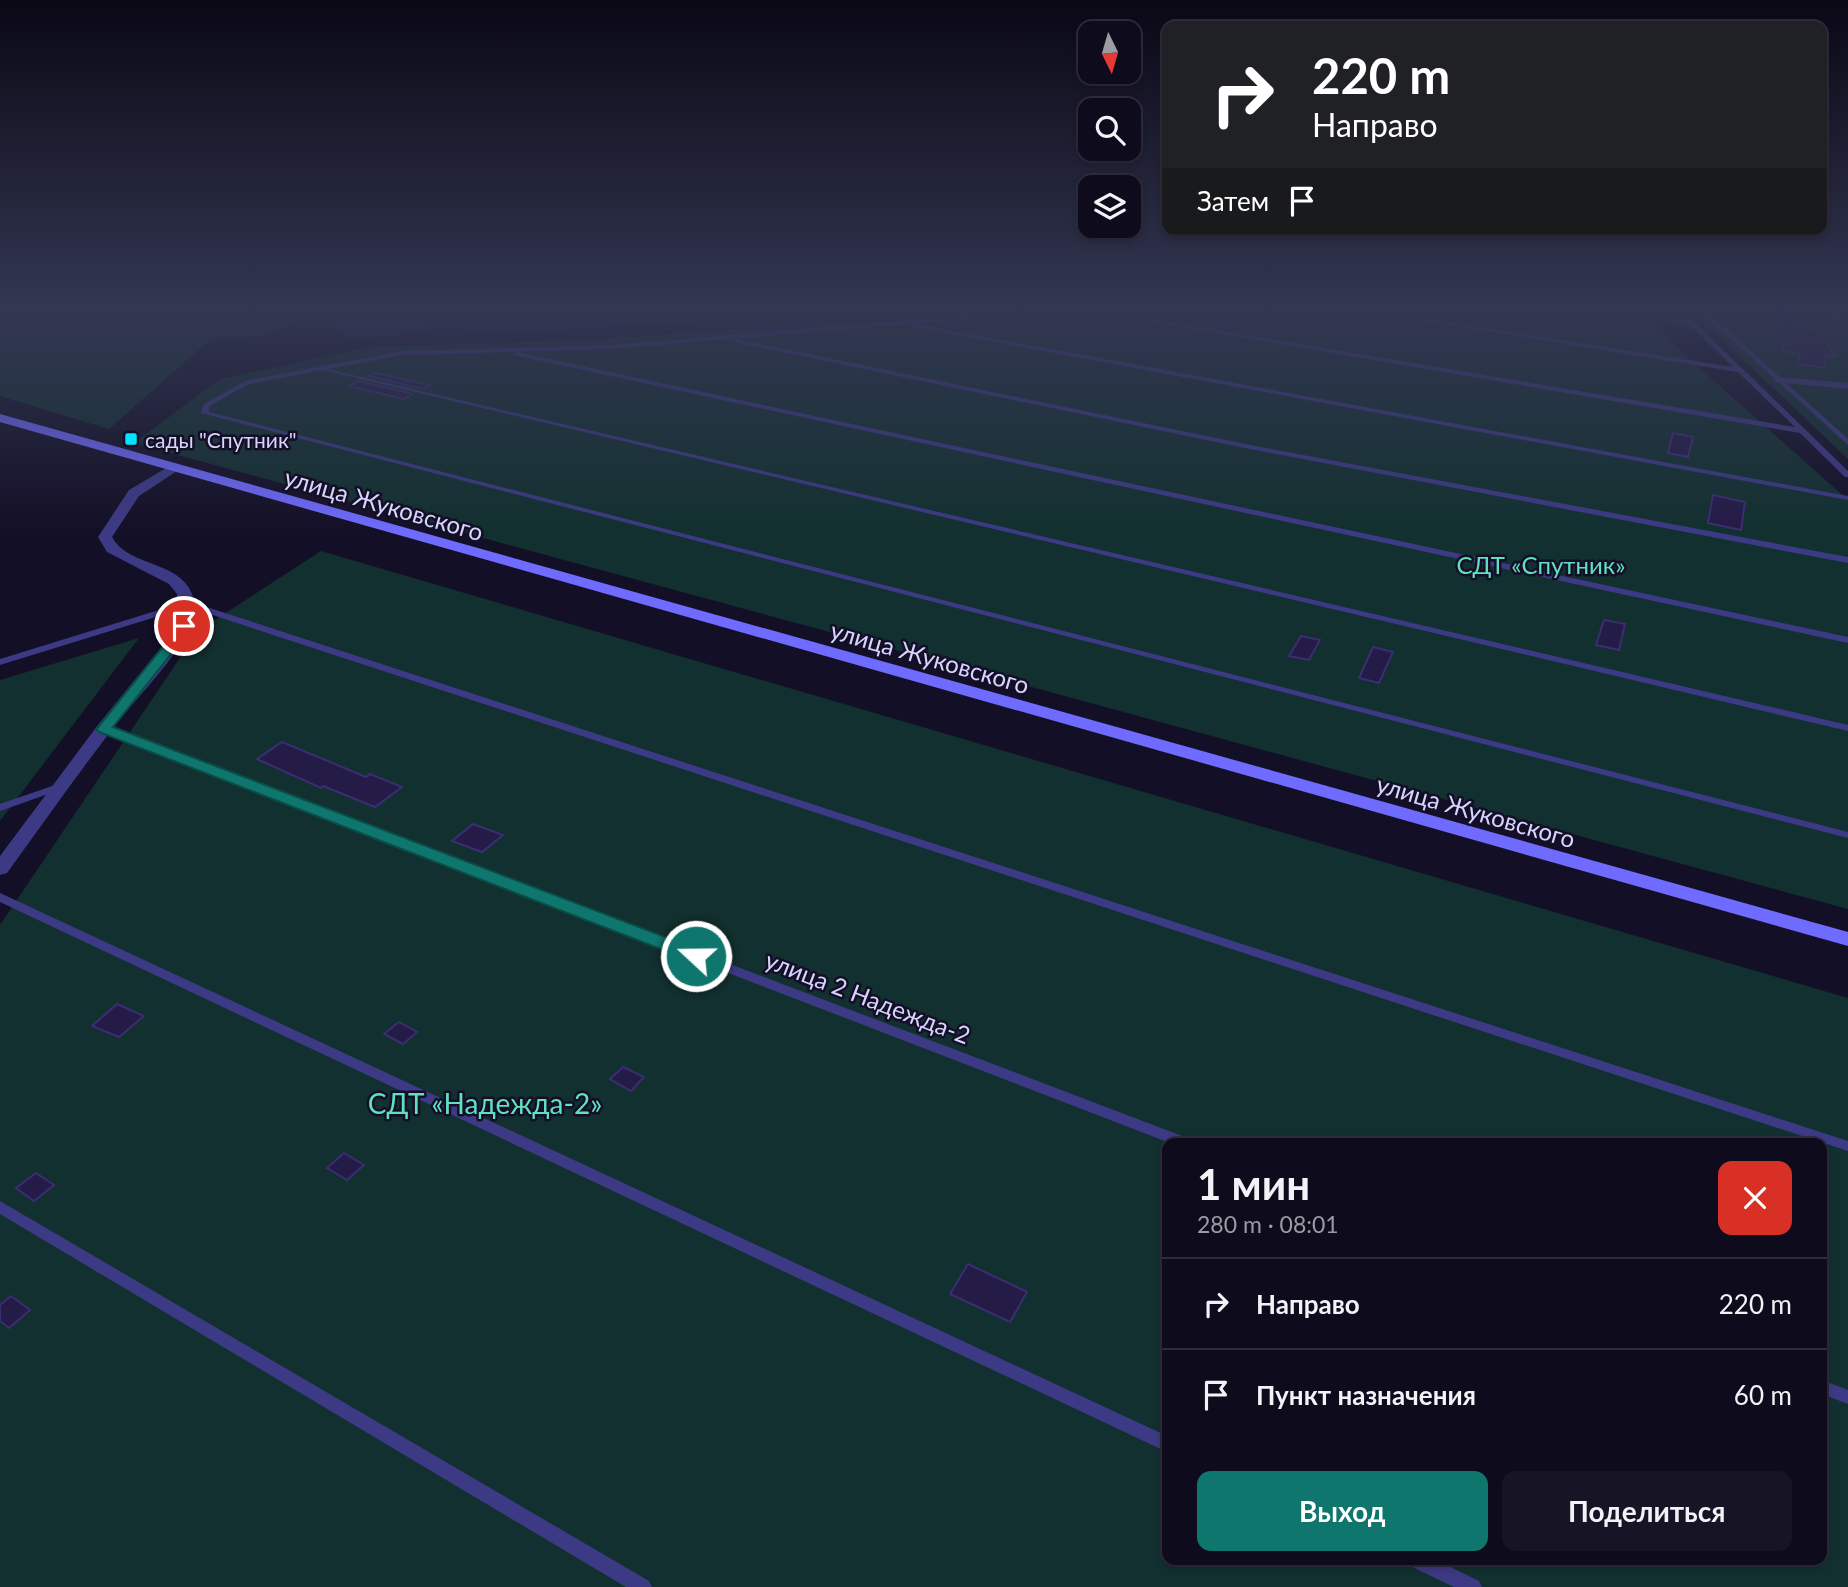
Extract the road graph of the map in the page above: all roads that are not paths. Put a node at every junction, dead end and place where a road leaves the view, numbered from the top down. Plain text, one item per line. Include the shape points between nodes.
1 (242, 385) edge
2 (387, 385) edge
3 (661, 385) edge
4 (950, 385) edge
5 (1236, 385) edge
6 (1530, 385) edge
7 (1756, 385) edge
8 (1785, 385) edge
9 (0, 418) edge
10 (1803, 431) junction
11 (1848, 443) edge
12 (173, 468) junction
13 (1848, 475) edge
14 (1848, 498) edge
15 (1848, 561) edge
16 (188, 604) junction
17 (1848, 640) edge
18 (0, 662) edge
19 (104, 729) junction
20 (1848, 729) edge
21 (61, 786) junction
22 (0, 808) edge
23 (1848, 835) edge
24 (0, 869) edge
25 (0, 897) edge
26 (1848, 939) edge
27 (1172, 1138) edge
28 (1823, 1138) edge
29 (1827, 1139) edge
30 (1848, 1146) edge
31 (0, 1207) edge
32 (1827, 1389) edge
33 (1848, 1397) edge
34 (1162, 1442) edge
35 (1427, 1565) edge
36 (643, 1587) edge
37 (1474, 1587) edge

1 - 23 lane via 206,405 205,413
2 - 20 lane
3 - 17 lane
4 - 15 lane
5 - 14 lane
6 - 10 lane
7 - 10 lane
8 - 11 lane
9 - 12 main road, улица Жуковского
10 - 13 lane
12 - 16 street via 134,493 108,529 106,542 170,578 181,587
12 - 26 main road, улица Жуковского
16 - 18 lane
16 - 19 street via 176,639
16 - 28 lane
19 - 21 street
19 - 27 lane, улица 2 Надежда-2
21 - 22 lane
21 - 24 street
25 - 34 lane
29 - 30 lane
31 - 36 lane
32 - 33 lane
35 - 37 lane

